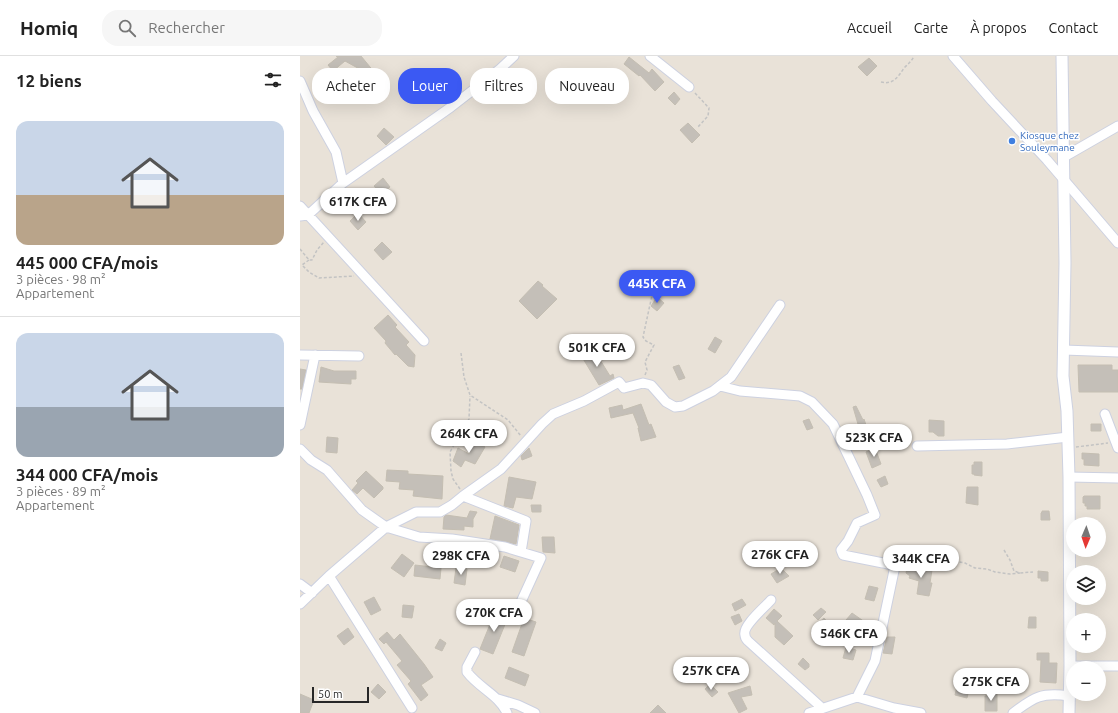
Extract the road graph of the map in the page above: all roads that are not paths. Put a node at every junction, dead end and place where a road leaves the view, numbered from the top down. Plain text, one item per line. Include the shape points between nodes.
1 (514, 56) edge
2 (650, 56) edge
3 (953, 56) edge
4 (1062, 56) edge
5 (300, 82) edge
6 (689, 87) road end
7 (1118, 126) edge
8 (1064, 157) junction
9 (1064, 180) junction
10 (343, 183) junction
11 (300, 206) edge
12 (304, 216) edge
13 (1118, 243) edge
14 (780, 305) dead end
15 (424, 341) dead end
16 (1064, 350) junction
17 (1118, 352) edge
18 (300, 355) edge
19 (315, 355) junction
20 (359, 356) dead end
21 (720, 386) junction
22 (1105, 414) dead end
23 (300, 425) edge
24 (1068, 443) junction
25 (1117, 445) edge
26 (917, 446) dead end
27 (300, 449) edge
28 (1069, 477) junction
29 (1118, 478) edge
30 (463, 496) junction
31 (386, 527) junction
32 (521, 552) junction
33 (329, 576) junction
34 (300, 584) edge
35 (312, 593) junction
36 (771, 600) dead end
37 (300, 604) edge
38 (520, 604) dead end
39 (475, 652) dead end
40 (1070, 661) edge
41 (1106, 666) edge
42 (1118, 666) edge
43 (1066, 696) edge
44 (857, 697) junction
45 (498, 699) junction
46 (1069, 701) edge
47 (412, 708) dead end
48 (822, 708) junction
49 (529, 712) edge
50 (507, 713) edge
51 (809, 713) edge
52 (921, 713) edge
53 (1013, 713) edge
54 (1069, 713) edge

1 - 10 street via 451,107
2 - 6 street
3 - 9 street
4 - 8 street
5 - 10 street via 336,152
7 - 8 street
8 - 9 street
9 - 13 street
9 - 16 street
10 - 12 street
11 - 12 street
12 - 15 street via 328,237
14 - 21 street via 731,377
16 - 17 street
16 - 24 street via 1063,376
18 - 19 street
19 - 20 street
19 - 23 street
21 - 30 street via 683,406 675,407 666,402 651,385 643,383 624,388 619,382 553,414 501,469
21 - 44 street via 740,391 800,396 812,402 833,424 867,495 875,515 857,523 841,550 843,555 895,566 875,661
22 - 25 street
24 - 26 street
24 - 28 street
27 - 31 street via 327,470 362,510
28 - 29 street
28 - 40 street
30 - 31 street via 440,512 416,512
30 - 32 street via 526,521
31 - 32 street via 420,536 505,547
31 - 33 street
32 - 38 street via 541,558
33 - 35 street
33 - 47 street
34 - 35 street
35 - 37 street
36 - 48 street via 748,624 745,637
39 - 45 street via 467,672
41 - 42 street
43 - 53 street via 1042,695
44 - 48 street
44 - 52 street
45 - 49 street via 518,705
45 - 50 street
46 - 54 street
48 - 51 street

